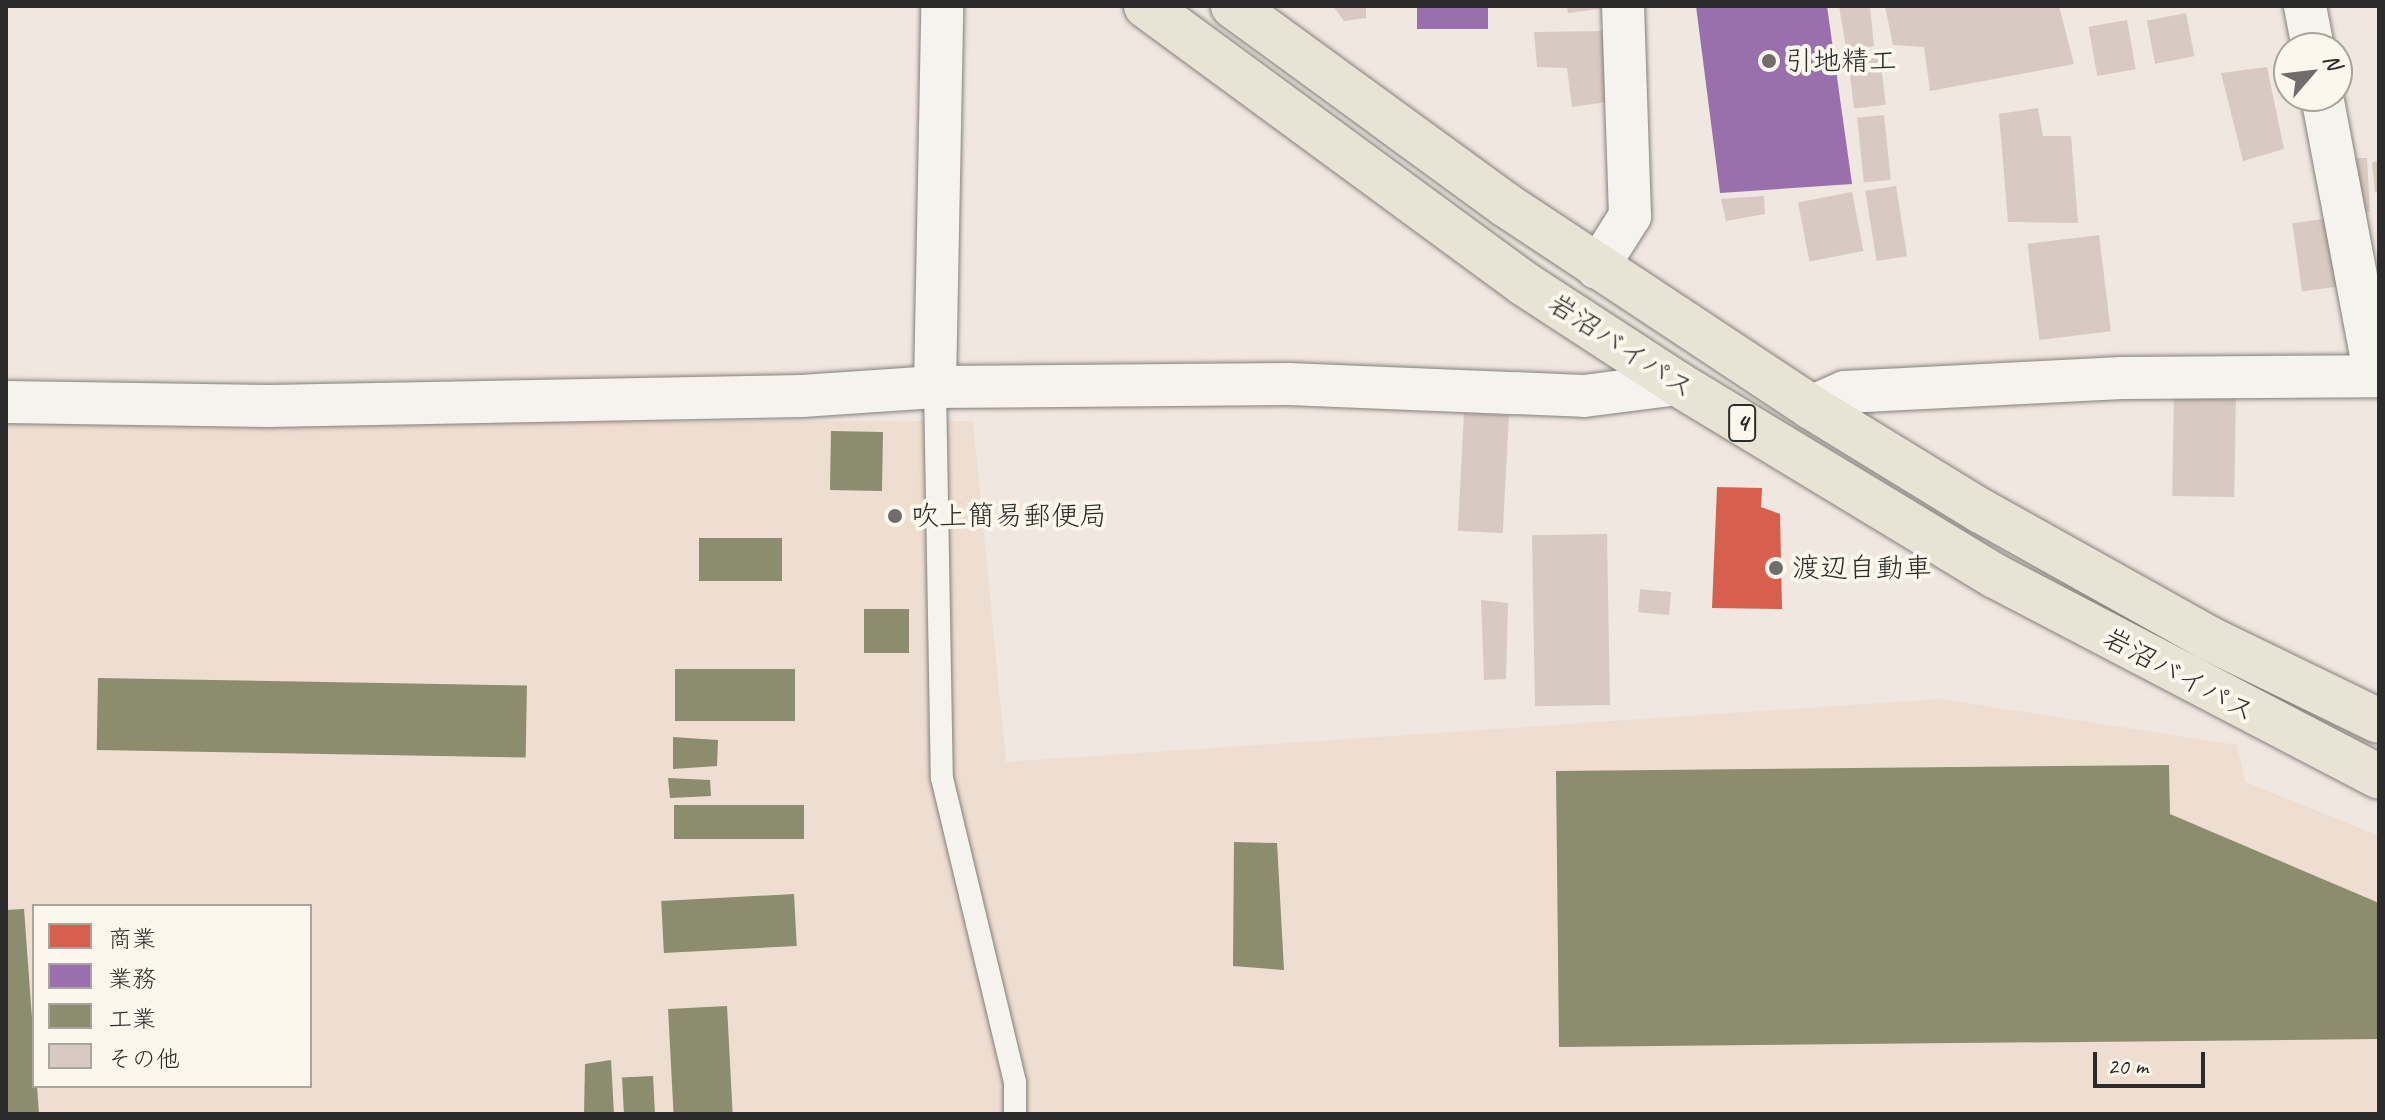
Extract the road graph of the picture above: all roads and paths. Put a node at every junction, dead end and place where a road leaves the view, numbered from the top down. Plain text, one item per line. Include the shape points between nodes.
1 (942, 6) edge
2 (1146, 6) edge
3 (1233, 6) edge
4 (1623, 6) edge
5 (2305, 6) edge
6 (2310, 32) edge
7 (2325, 112) edge
8 (1597, 268) junction
9 (2377, 376) edge
10 (1678, 384) junction
11 (935, 387) junction
12 (6, 402) edge
13 (1811, 407) junction
14 (2379, 721) edge
15 (2379, 777) edge
16 (1015, 1114) edge

1 - 11 street
2 - 10 highway, 岩沼バイパス / 4 via 1523,283
3 - 8 highway, 岩沼バイパス / 4
4 - 8 street via 1630,216
5 - 6 street
7 - 9 street
8 - 13 highway, 岩沼バイパス / 4
9 - 13 street via 2122,378 1845,392
10 - 11 street via 1584,396 1288,384
10 - 15 highway, 岩沼バイパス / 4 via 1995,576
11 - 12 street via 802,396 268,406
11 - 16 lane via 942,778 1015,1082
13 - 14 highway, 岩沼バイパス / 4 via 2194,631

